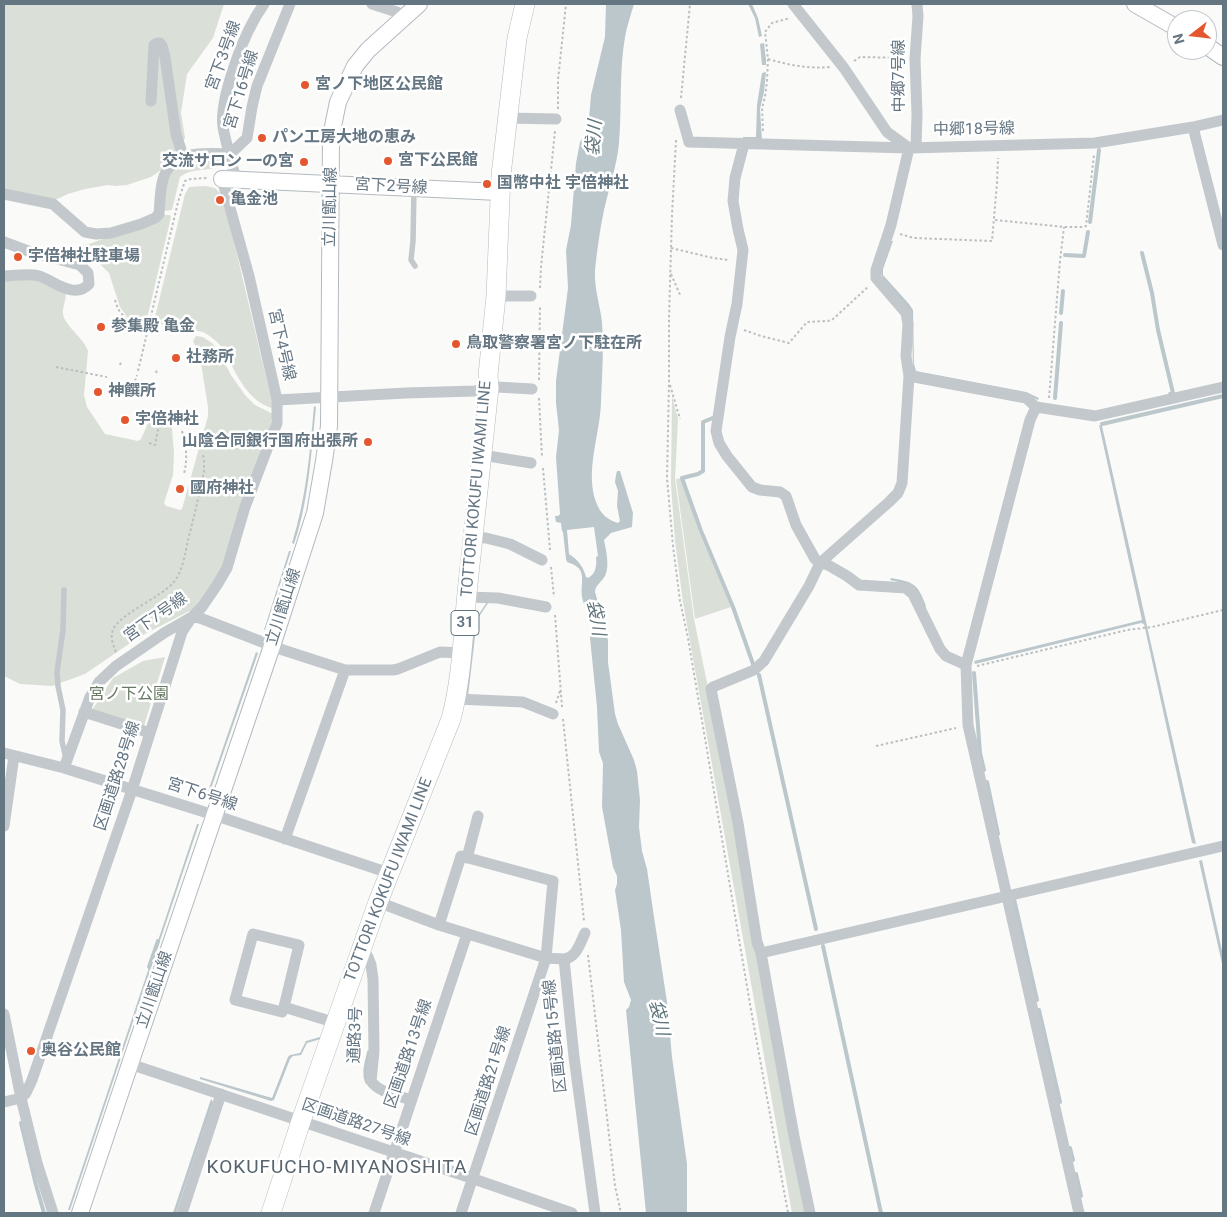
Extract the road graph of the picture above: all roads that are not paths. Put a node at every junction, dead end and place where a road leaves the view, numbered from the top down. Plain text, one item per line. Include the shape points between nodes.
1 (264, 4) edge
2 (290, 4) edge
3 (372, 4) edge
4 (418, 4) edge
5 (525, 4) edge
6 (793, 4) edge
7 (917, 4) edge
8 (1135, 4) edge
9 (397, 12) dead end
10 (1167, 22) edge
11 (151, 101) dead end
12 (680, 110) road end
13 (507, 118) junction
14 (556, 119) road end
15 (1223, 120) edge
16 (1192, 126) junction
17 (744, 144) junction
18 (912, 148) junction
19 (230, 154) junction
20 (183, 156) junction
21 (229, 180) junction
22 (331, 184) junction
23 (414, 188) junction
24 (500, 192) junction
25 (4, 194) edge
26 (4, 242) edge
27 (1223, 245) edge
28 (415, 266) dead end
29 (4, 276) edge
30 (496, 296) junction
31 (535, 296) road end
32 (909, 376) junction
33 (536, 387) road end
34 (1223, 387) edge
35 (489, 388) junction
36 (329, 397) junction
37 (277, 400) junction
38 (1036, 407) junction
39 (482, 455) junction
40 (531, 463) dead end
41 (473, 537) junction
42 (548, 561) road end
43 (820, 563) junction
44 (64, 590) dead end
45 (467, 596) junction
46 (551, 605) road end
47 (192, 617) junction
48 (272, 646) junction
49 (462, 653) junction
50 (966, 667) junction
51 (345, 670) junction
52 (456, 699) junction
53 (84, 712) junction
54 (559, 713) road end
55 (150, 733) junction
56 (9, 754) edge
57 (65, 764) junction
58 (132, 790) junction
59 (214, 815) junction
60 (478, 816) dead end
61 (4, 826) edge
62 (285, 839) junction
63 (1223, 846) edge
64 (467, 858) junction
65 (389, 873) junction
66 (1006, 896) junction
67 (378, 902) junction
68 (439, 924) junction
69 (585, 933) road end
70 (467, 934) junction
71 (362, 948) junction
72 (761, 953) junction
73 (546, 958) junction
74 (564, 959) junction
75 (284, 1007) junction
76 (4, 1014) edge
77 (336, 1023) junction
78 (130, 1064) junction
79 (221, 1094) junction
80 (21, 1098) junction
81 (411, 1100) junction
82 (4, 1102) edge
83 (301, 1121) junction
84 (393, 1153) junction
85 (474, 1179) junction
86 (566, 1212) edge
87 (53, 1213) edge
88 (80, 1213) edge
89 (182, 1213) edge
90 (271, 1213) edge
91 (374, 1213) edge
92 (461, 1213) edge
93 (595, 1213) edge
94 (810, 1213) edge
95 (1078, 1213) edge

1 - 19 street, 宮下3号線 via 242,46 226,94 222,113
2 - 19 street, 宮下16号線 via 257,86 247,138
3 - 9 street
4 - 22 street, 立川甑山線 via 368,50 343,88 331,136
5 - 13 main road, TOTTORI KOKUFU IWAMI LINE / 31 via 517,38
6 - 18 street via 843,67 887,132
7 - 18 street, 中郷7号線 via 917,114
8 - 10 street
11 - 20 street via 154,45 160,43
12 - 17 street, 中郷18号線 via 689,142
13 - 14 street
13 - 24 main road, TOTTORI KOKUFU IWAMI LINE / 31
15 - 16 street, 中郷18号線
16 - 18 street, 中郷18号線 via 1095,143
16 - 27 street
17 - 18 street, 中郷18号線
17 - 43 street via 733,201 743,250 742,261 716,431 727,456 752,487 786,496 796,525
18 - 32 street, 中郷7号線 via 876,270 877,279 906,313
19 - 20 street
19 - 21 street, 宮下3号線
20 - 25 street via 166,172 159,214 141,224 111,233 85,232 53,204
21 - 22 street, 宮下2号線
21 - 37 street, 宮下4号線
22 - 23 street, 宮下2号線
22 - 36 street, 立川甑山線
23 - 24 street, 宮下2号線
23 - 28 lane via 411,260
24 - 30 main road, TOTTORI KOKUFU IWAMI LINE / 31
26 - 29 street via 80,265 88,273 89,284 85,289 77,290 67,289 40,276
30 - 31 street
30 - 35 main road, TOTTORI KOKUFU IWAMI LINE / 31
32 - 38 street via 1026,398
32 - 43 street via 902,484 898,493
33 - 35 street, 宮下4号線
34 - 38 street via 1094,416
35 - 36 street, 宮下4号線
35 - 39 main road, TOTTORI KOKUFU IWAMI LINE / 31
36 - 37 street, 宮下4号線
36 - 48 street, 立川甑山線 via 329,426 315,514
37 - 47 street, 宮下7号線 via 277,423 245,507 227,568
38 - 50 street
39 - 40 street
39 - 41 main road, TOTTORI KOKUFU IWAMI LINE / 31
41 - 42 street via 510,544
41 - 45 main road, TOTTORI KOKUFU IWAMI LINE / 31
43 - 50 street via 859,585 906,588 913,594 940,649
43 - 72 street via 764,661 754,670 711,689
44 - 57 lane via 57,672 63,710
45 - 46 street
45 - 49 main road, TOTTORI KOKUFU IWAMI LINE / 31
47 - 48 street
47 - 53 street, 宮下7号線 via 116,666 99,682
47 - 55 street, 区画道路28号線 via 182,632
48 - 51 street
48 - 59 street, 立川甑山線
49 - 51 street via 440,652 393,670
49 - 52 main road, TOTTORI KOKUFU IWAMI LINE / 31
50 - 66 street via 968,725
51 - 62 street
52 - 54 street via 523,702
52 - 65 main road, TOTTORI KOKUFU IWAMI LINE / 31 via 451,719
53 - 55 street
53 - 57 street, 宮下7号線
55 - 58 street, 区画道路28号線
56 - 57 street, 宮下6号線
56 - 61 street
57 - 58 street, 宮下6号線
58 - 59 street, 宮下6号線
58 - 80 street, 区画道路28号線 via 32,1080
59 - 62 street, 宮下6号線
59 - 78 street, 立川甑山線
60 - 64 street
62 - 65 street, 宮下6号線
63 - 66 street
64 - 68 street via 461,856
64 - 73 street, 区画道路21号線 via 553,881
65 - 67 main road, TOTTORI KOKUFU IWAMI LINE / 31
66 - 72 street
66 - 95 street
67 - 68 street, 区画道路15号線
67 - 71 main road, TOTTORI KOKUFU IWAMI LINE / 31
68 - 70 street, 区画道路15号線
69 - 74 street via 576,952
70 - 73 street, 区画道路15号線
70 - 81 street, 区画道路13号線
71 - 77 main road, TOTTORI KOKUFU IWAMI LINE / 31
71 - 81 street, 通路3号 via 371,965 373,979 371,1081 379,1089
72 - 94 street
73 - 74 street, 区画道路15号線
73 - 85 street, 区画道路21号線
74 - 93 street, 区画道路15号線
75 - 75 street via 282,1012 235,1000 253,934 299,945
75 - 77 street
76 - 80 street
77 - 83 main road, TOTTORI KOKUFU IWAMI LINE / 31
78 - 79 street, 区画道路27号線
78 - 88 street, 立川甑山線
79 - 83 street, 区画道路27号線
79 - 89 street
80 - 82 street
80 - 87 street
81 - 84 street, 区画道路13号線
83 - 84 street, 区画道路27号線
83 - 90 main road, TOTTORI KOKUFU IWAMI LINE / 31
84 - 85 street, 区画道路27号線
84 - 91 street, 区画道路13号線
85 - 86 street, 区画道路27号線
85 - 92 street, 区画道路21号線

